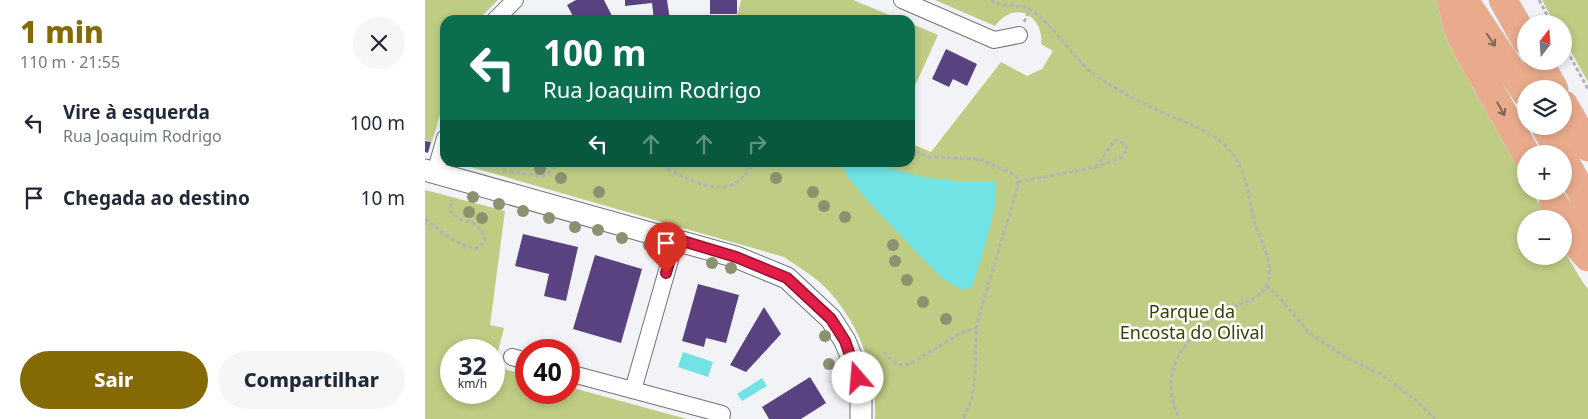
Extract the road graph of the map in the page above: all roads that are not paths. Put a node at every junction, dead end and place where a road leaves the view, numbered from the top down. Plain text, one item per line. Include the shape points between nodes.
1 (515, 0) edge
2 (902, 0) edge
3 (1451, 0) edge
4 (1463, 0) edge
5 (1503, 0) edge
6 (500, 15) edge
7 (1517, 25) edge
8 (1019, 35) dead end
9 (1542, 80) edge
10 (1572, 113) edge
11 (1572, 119) edge
12 (1588, 137) edge
13 (1521, 145) edge
14 (1588, 148) edge
15 (440, 149) edge
16 (430, 171) edge
17 (1572, 175) edge
18 (1588, 204) edge
19 (1556, 209) edge
20 (1588, 229) edge
21 (676, 239) junction
22 (1588, 257) edge
23 (580, 376) edge
24 (633, 390) junction
25 (721, 419) edge
26 (861, 419) edge

1 - 6 street
2 - 8 street via 994,40
3 -> 13 highway via 1465,45
4 -> 9 highway
5 - 7 highway
10 - 12 highway
11 - 14 highway
15 - 16 street
16 - 21 street
17 - 18 highway
19 - 20 highway via 1576,225
19 - 22 highway
21 - 24 street
21 - 26 street via 779,274 812,300 831,319 845,341 861,390
23 - 24 street
24 - 25 street via 722,414

